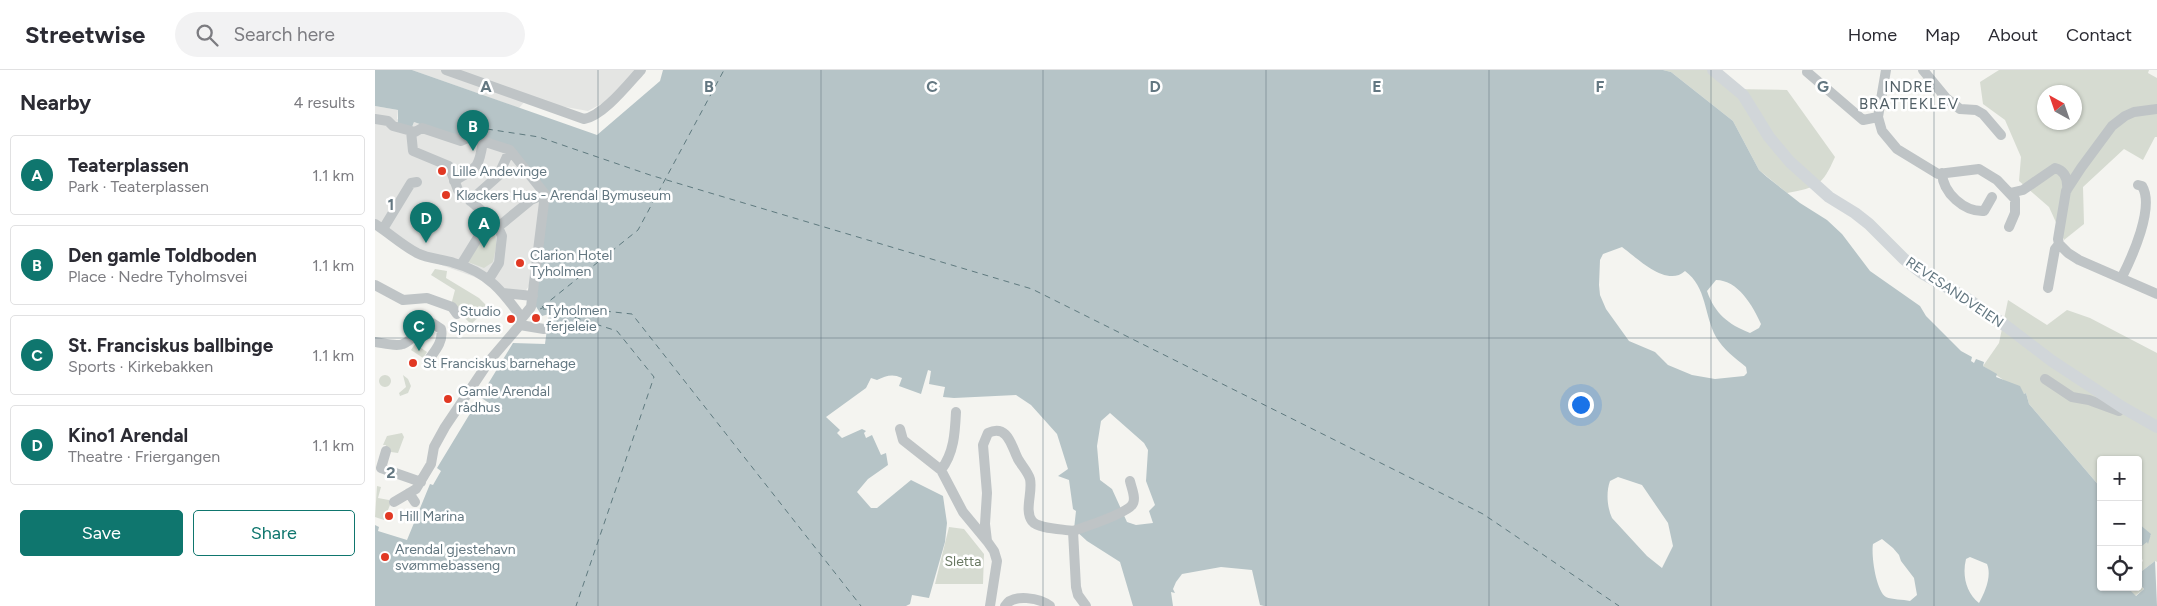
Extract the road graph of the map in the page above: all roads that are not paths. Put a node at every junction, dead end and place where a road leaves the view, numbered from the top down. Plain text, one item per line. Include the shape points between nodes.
1 (446, 70) edge
2 (641, 70) edge
3 (1713, 70) edge
4 (1886, 70) edge
5 (1923, 70) edge
6 (1807, 72) dead end
7 (466, 73) edge
8 (2157, 109) edge
9 (1878, 117) junction
10 (375, 119) edge
11 (411, 131) junction
12 (2001, 135) dead end
13 (483, 141) junction
14 (510, 150) junction
15 (1942, 173) junction
16 (453, 175) junction
17 (417, 182) dead end
18 (2138, 185) dead end
19 (2067, 192) junction
20 (2010, 193) junction
21 (545, 194) junction
22 (1992, 197) dead end
23 (470, 201) junction
24 (490, 218) junction
25 (379, 227) edge
26 (498, 227) junction
27 (2009, 227) dead end
28 (2059, 244) junction
29 (461, 265) junction
30 (2122, 277) junction
31 (489, 279) junction
32 (375, 285) edge
33 (2048, 288) dead end
34 (503, 293) junction
35 (2157, 294) edge
36 (533, 296) junction
37 (457, 314) dead end
38 (521, 322) junction
39 (545, 329) dead end
40 (375, 342) edge
41 (427, 362) dead end
42 (2045, 379) dead end
43 (2122, 407) junction
44 (956, 412) dead end
45 (2157, 427) edge
46 (900, 429) dead end
47 (386, 451) dead end
48 (941, 470) junction
49 (1130, 481) dead end
50 (421, 482) junction
51 (395, 502) dead end
52 (1073, 531) junction
53 (987, 541) junction
54 (990, 606) edge
55 (1005, 606) edge
56 (1050, 606) edge
57 (1086, 606) edge

1 - 7 street
2 - 7 street via 608,105 584,119
3 - 43 main road, REVESANDVEIEN via 1743,95 1769,137 1790,162 1829,197 1869,224 1904,259
4 - 9 street
5 - 12 street via 1946,98 1960,109 1983,114
6 - 9 street via 1863,120
8 - 19 street via 2134,112 2113,126
9 - 15 street via 1882,131 1897,149 1938,174
10 - 11 street
11 - 13 street via 422,128 461,141 470,137
11 - 16 street via 413,151 446,164
13 - 14 street
13 - 16 street via 478,165
14 - 21 street
14 - 23 street via 497,176
15 - 20 street via 1979,168
15 - 22 street via 1952,197 1965,206 1984,211
16 - 23 street via 459,190
17 - 25 street via 411,183
18 - 30 street via 2145,191 2145,211 2137,244
19 - 20 street via 2065,175 2055,168 2020,192
19 - 28 street via 2058,234
20 - 27 street via 2016,204
21 - 26 street via 531,200
21 - 36 street
23 - 24 street
24 - 26 street
24 - 29 street
25 - 29 street via 416,252
26 - 31 street via 503,236 499,263
28 - 30 street via 2079,260
28 - 33 street
29 - 31 street
30 - 35 street
31 - 34 street
32 - 37 street via 403,300 427,298 452,308
34 - 36 street
34 - 38 street
36 - 38 street via 531,307
38 - 39 street
38 - 50 street via 490,360 445,427
40 - 41 street via 401,345 423,326 432,323 443,334
42 - 43 street via 2072,397 2119,411
43 - 45 main road, REVESANDVEIEN
44 - 48 street via 953,444
46 - 48 street via 903,440
47 - 50 street via 381,468
48 - 53 street via 963,512
49 - 52 street via 1132,504 1123,511
50 - 51 street via 412,498
52 - 53 street via 1039,527 1032,521 1028,474 1007,435 991,431 983,445
52 - 57 street via 1076,587
53 - 54 street via 997,561
55 - 56 street via 1014,599 1035,598

